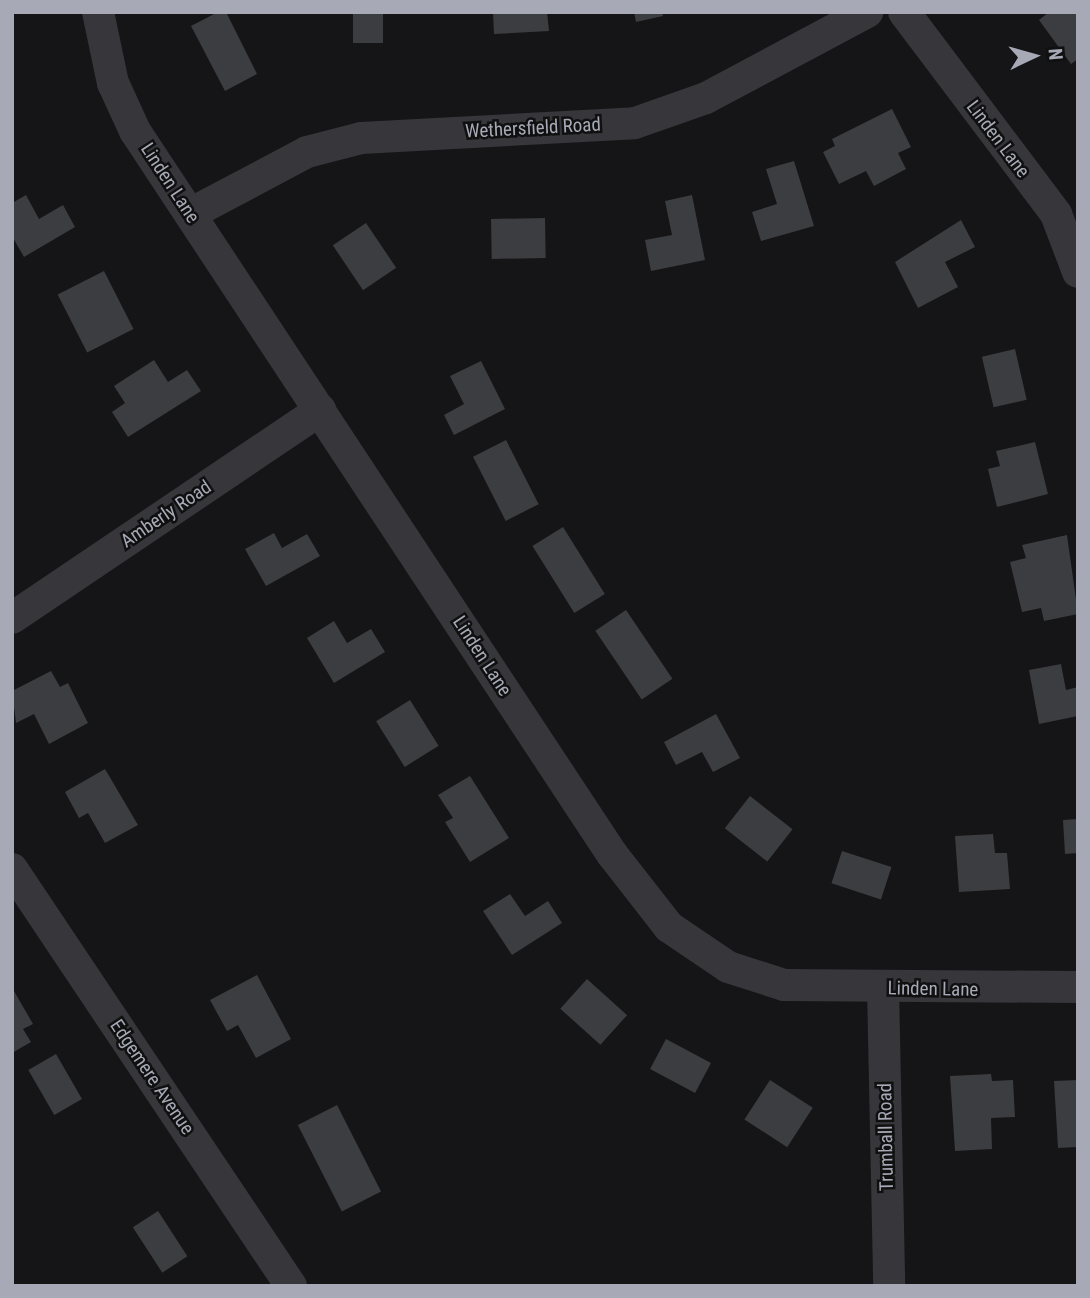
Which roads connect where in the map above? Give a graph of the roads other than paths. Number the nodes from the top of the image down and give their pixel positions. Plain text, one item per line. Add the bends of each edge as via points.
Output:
1 (98, 12) edge
2 (867, 12) edge
3 (904, 12) edge
4 (190, 214) junction
5 (1078, 272) edge
6 (320, 410) junction
7 (12, 618) edge
8 (12, 869) edge
9 (1078, 986) edge
10 (883, 988) junction
11 (291, 1286) edge
12 (889, 1286) edge

1 - 4 street, Linden Lane via 113,83 135,131
2 - 4 street, Wethersfield Road via 706,98 635,123 361,138 307,152
3 - 5 street, Linden Lane via 1056,214
4 - 6 street, Linden Lane
6 - 7 street, Amberly Road
6 - 10 street, Linden Lane via 612,854 669,927 728,967 785,985
8 - 11 street, Edgemere Avenue
9 - 10 street, Linden Lane
10 - 12 street, Trumball Road

